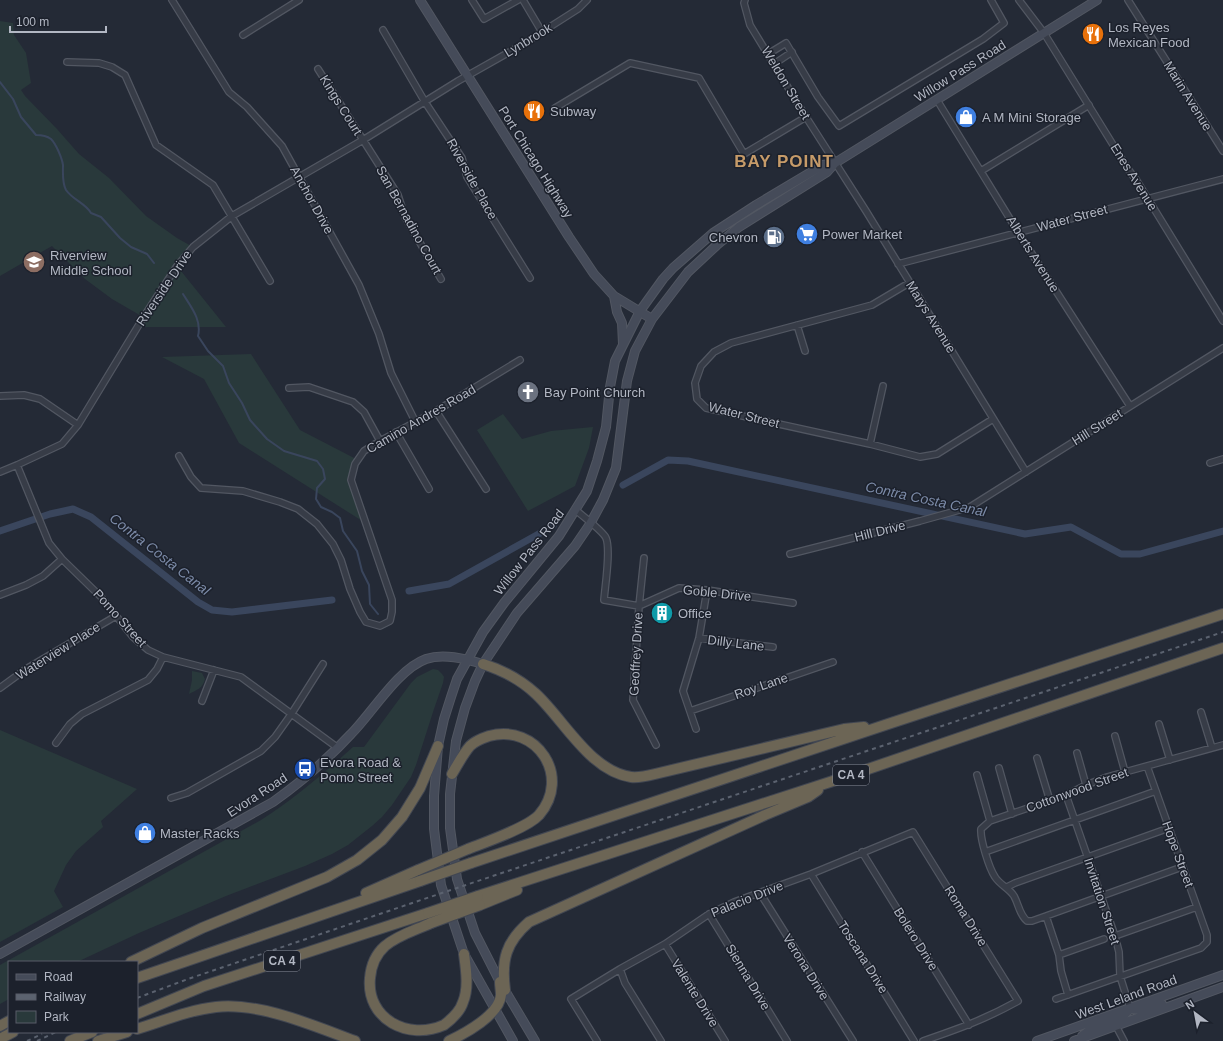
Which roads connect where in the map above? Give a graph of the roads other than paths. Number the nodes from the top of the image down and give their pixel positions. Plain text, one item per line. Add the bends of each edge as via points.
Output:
1 (172, 0) edge
2 (299, 0) edge
3 (420, 0) edge
4 (472, 0) edge
5 (518, 0) edge
6 (523, 0) edge
7 (587, 0) edge
8 (744, 0) edge
9 (991, 0) edge
10 (1019, 0) edge
11 (1097, 0) edge
12 (1128, 0) edge
13 (383, 30) dead end
14 (542, 32) junction
15 (1044, 33) junction
16 (243, 35) dead end
17 (792, 52) junction
18 (768, 54) junction
19 (67, 62) dead end
20 (774, 64) junction
21 (318, 69) dead end
22 (468, 75) junction
23 (937, 100) junction
24 (425, 102) junction
25 (1089, 105) junction
26 (555, 108) dead end
27 (806, 117) junction
28 (363, 140) junction
29 (1223, 152) edge
30 (835, 163) junction
31 (981, 171) junction
32 (299, 178) junction
33 (1223, 178) edge
34 (1148, 198) junction
35 (232, 216) junction
36 (1018, 232) junction
37 (898, 264) junction
38 (530, 278) dead end
39 (442, 279) dead end
40 (270, 281) dead end
41 (910, 283) junction
42 (614, 296) junction
43 (640, 311) junction
44 (652, 319) junction
45 (1223, 320) edge
46 (797, 325) junction
47 (623, 345) junction
48 (1223, 348) edge
49 (805, 351) dead end
50 (520, 360) dead end
51 (883, 386) dead end
52 (289, 388) dead end
53 (0, 396) edge
54 (1130, 406) junction
55 (436, 411) junction
56 (993, 419) junction
57 (415, 421) junction
58 (78, 425) junction
59 (396, 432) junction
60 (380, 441) junction
61 (870, 444) junction
62 (179, 456) dead end
63 (1223, 459) edge
64 (1210, 463) dead end
65 (17, 465) junction
66 (0, 472) edge
67 (1026, 472) junction
68 (428, 489) dead end
69 (486, 489) dead end
70 (970, 507) joint
71 (576, 510) junction
72 (590, 524) junction
73 (790, 554) dead end
74 (644, 558) dead end
75 (62, 559) junction
76 (707, 590) junction
77 (0, 595) edge
78 (793, 602) dead end
79 (639, 606) junction
80 (1223, 614) edge
81 (116, 616) junction
82 (699, 638) junction
83 (773, 647) dead end
84 (1223, 648) edge
85 (163, 657) junction
86 (467, 660) junction
87 (833, 662) dead end
88 (323, 664) dead end
89 (483, 664) junction
90 (214, 670) junction
91 (0, 688) edge
92 (202, 702) dead end
93 (690, 711) junction
94 (1201, 712) dead end
95 (292, 713) junction
96 (888, 724) junction
97 (1159, 724) dead end
98 (696, 729) dead end
99 (1115, 736) dead end
100 (56, 743) dead end
101 (656, 745) dead end
102 (1223, 745) edge
103 (438, 746) junction
104 (338, 748) junction
105 (1212, 748) junction
106 (1077, 753) dead end
107 (1037, 758) dead end
108 (1170, 760) junction
109 (1147, 766) junction
110 (999, 768) dead end
111 (1125, 772) junction
112 (452, 774) junction
113 (977, 775) dead end
114 (830, 782) junction
115 (1086, 785) junction
116 (1156, 791) junction
117 (1066, 795) junction
118 (172, 798) dead end
119 (1050, 801) junction
120 (1012, 814) junction
121 (1075, 820) junction
122 (990, 821) junction
123 (1169, 828) junction
124 (913, 832) joint
125 (862, 852) junction
126 (985, 852) junction
127 (1088, 858) junction
128 (1182, 867) junction
129 (811, 874) junction
130 (1007, 887) junction
131 (760, 893) junction
132 (1101, 896) junction
133 (479, 901) junction
134 (1197, 907) junction
135 (709, 914) junction
136 (1046, 916) junction
137 (266, 934) junction
138 (1115, 936) junction
139 (1104, 939) dead end
140 (665, 944) junction
141 (0, 954) edge
142 (464, 954) junction
143 (1059, 955) junction
144 (133, 961) edge
145 (620, 969) junction
146 (1223, 975) edge
147 (1120, 976) junction
148 (138, 978) edge
149 (503, 986) junction
150 (1223, 987) edge
151 (1068, 995) junction
152 (1056, 999) dead end
153 (1184, 1001) junction
154 (1130, 1008) junction
155 (495, 1010) junction
156 (138, 1014) edge
157 (969, 1025) junction
158 (1116, 1026) junction
159 (138, 1029) edge
160 (11, 1033) edge
161 (90, 1033) edge
162 (124, 1033) edge
163 (0, 1039) edge
164 (70, 1041) edge
165 (98, 1041) edge
166 (355, 1041) edge
167 (449, 1041) edge
168 (513, 1041) edge
169 (535, 1041) edge
170 (597, 1041) edge
171 (661, 1041) edge
172 (725, 1041) edge
173 (787, 1041) edge
174 (853, 1041) edge
175 (914, 1041) edge
176 (923, 1041) edge
177 (1037, 1041) edge
178 (1075, 1041) edge
179 (1124, 1041) edge

1 - 32 street, Anchor Drive via 229,92 247,107 282,146
2 - 16 street
3 - 22 main road, Port Chicago Highway
4 - 5 street via 484,19
6 - 14 street
7 - 14 street, Lynbrook via 578,9
8 - 18 street, Weldon Street via 750,25
9 - 17 street via 1004,23 983,39 839,126 818,97
10 - 15 street, Enes Avenue
11 - 15 main road, Willow Pass Road
12 - 29 street, Marin Avenue
13 - 24 street, Riverside Place
14 - 22 street, Lynbrook
15 - 23 main road, Willow Pass Road
15 - 25 street, Enes Avenue
17 - 18 street via 786,44
17 - 20 street
18 - 20 street, Weldon Street
19 - 35 street via 100,63 125,75 156,145 213,185
20 - 27 street, Weldon Street
21 - 28 street, Kings Court
22 - 24 street, Riverside Drive
22 - 42 main road, Port Chicago Highway via 569,237 594,274
23 - 30 main road, Willow Pass Road
23 - 31 street, Alberts Avenue
24 - 28 street, Riverside Drive
24 - 38 street, Riverside Place via 462,158 467,177
25 - 31 street
25 - 34 street, Enes Avenue
26 - 27 street via 630,63 699,78 744,154
27 - 30 street, Weldon Street
28 - 32 street, Riverside Drive
28 - 39 street, San Bernadino Court via 398,195 404,217
30 - 37 street, Marys Avenue
30 - 43 main road, Willow Pass Road via 823,165 713,233 668,274
30 - 44 main road, Willow Pass Road via 827,172 739,227 712,249 688,272
31 - 36 street, Alberts Avenue
32 - 35 street, Riverside Drive
32 - 57 street, Anchor Drive via 359,285 390,373
33 - 34 street, Water Street
34 - 36 street, Water Street
34 - 45 street, Enes Avenue
35 - 40 street
35 - 58 street, Riverside Drive via 192,247 176,266
36 - 37 street, Water Street
36 - 54 street, Alberts Avenue
37 - 41 street, Marys Avenue
41 - 46 street, Water Street via 872,305
41 - 56 street, Marys Avenue
42 - 43 main road, Port Chicago Highway
42 - 47 main road via 622,323
43 - 44 main road, Port Chicago Highway
43 - 47 main road, Willow Pass Road
44 - 72 main road, Willow Pass Road via 635,351 627,381 616,468
46 - 49 street
46 - 61 street, Water Street via 731,343 714,352 701,366 695,383 697,399 706,408
47 - 71 main road, Willow Pass Road via 615,361 606,427 597,462 587,491
48 - 54 street, Hill Street
50 - 55 street, Camino Andres Road
51 - 61 street
52 - 60 street via 309,387 353,402 364,412
53 - 58 street via 24,395 40,399
54 - 67 street, Hill Street
55 - 57 street, Camino Andres Road
55 - 69 street
56 - 61 street, Water Street via 937,454 920,457
56 - 67 street, Marys Avenue
57 - 59 street, Camino Andres Road
58 - 65 street, Riverside Drive via 62,444
59 - 60 street, Camino Andres Road
59 - 68 street
60 - 62 street, Camino Andres Road via 364,451 355,464 351,480 392,600 390,621 380,626 366,622 350,589 341,560 317,524 298,509 280,502 243,492 201,488 191,477
63 - 64 street
65 - 66 street, Riverside Drive
65 - 75 street, Pomo Street via 49,543
67 - 70 street, Hill Street
70 - 73 street, Hill Drive
71 - 72 street
71 - 86 main road, Willow Pass Road via 559,536 504,602
72 - 79 street via 600,530 608,547 604,600
72 - 89 main road, Willow Pass Road via 575,546 517,613
74 - 79 street, Geoffrey Drive
75 - 77 street via 43,576
75 - 81 street, Pomo Street via 101,596
76 - 78 street, Goble Drive
76 - 79 street, Goble Drive via 679,588
76 - 82 street
79 - 101 street, Geoffrey Drive via 633,700
80 - 96 highway, CA 4
81 - 85 street, Pomo Street via 133,637 148,650
81 - 91 street, Waterview Place via 26,669
82 - 83 street, Dilly Lane
82 - 93 street via 683,691
84 - 114 highway, CA 4
85 - 90 street, Pomo Street
85 - 100 street via 157,670 148,680 82,714 70,724
86 - 89 main road, Evora Road
86 - 103 main road, Willow Pass Road via 457,679
86 - 104 main road, Evora Road via 436,657 409,668
87 - 93 street, Roy Lane
88 - 95 street
89 - 96 highway via 497,668 520,681 558,716 596,760 616,772 631,777 643,777 844,729
89 - 112 main road, Willow Pass Road via 456,741
90 - 92 street
90 - 95 street, Pomo Street via 241,677
93 - 98 street
94 - 105 street
95 - 104 street, Pomo Street
95 - 118 street via 261,751 187,793
96 - 137 highway, CA 4, bridge
97 - 108 street
99 - 111 street
102 - 105 street, Cottonwood Street
103 - 142 main road, Willow Pass Road via 434,829 441,885
103 - 144 highway via 420,788 402,817 382,840 357,860 327,877 202,928
104 - 141 main road, Evora Road via 303,780 262,809
105 - 108 street, Cottonwood Street
106 - 115 street
107 - 119 street
108 - 109 street, Cottonwood Street
109 - 111 street, Cottonwood Street
109 - 116 street, Hope Street
110 - 120 street
111 - 115 street, Cottonwood Street
112 - 137 highway, bridge via 471,745 484,737 511,734 523,737 542,752 549,765 551,791 547,804 538,816 522,826
112 - 149 main road, Willow Pass Road via 450,828 456,879 475,933
113 - 122 street
114 - 133 highway, CA 4 via 577,864
114 - 149 highway via 808,797 530,922 517,933 509,946 505,956
115 - 117 street, Cottonwood Street
116 - 121 street
116 - 123 street, Hope Street
117 - 119 street, Cottonwood Street
117 - 121 street, Invitation Street
119 - 120 street, Cottonwood Street
120 - 122 street, Cottonwood Street
121 - 126 street
121 - 127 street, Invitation Street
122 - 126 street, Cottonwood Street via 981,829 980,834
123 - 127 street
123 - 128 street, Hope Street
124 - 125 street, Palacio Drive
124 - 157 street, Roma Drive via 1018,1001
125 - 129 street, Palacio Drive
125 - 157 street, Bolero Drive
126 - 130 street via 994,876
127 - 130 street
127 - 132 street, Invitation Street
128 - 132 street
128 - 134 street, Hope Street
129 - 131 street, Palacio Drive
129 - 175 street, Toscana Drive
130 - 136 street via 1021,916 1027,921
131 - 135 street, Palacio Drive
131 - 174 street, Verona Drive
132 - 136 street
132 - 138 street, Invitation Street
133 - 142 highway, bridge via 393,940 385,947 371,972 370,990 375,1005 384,1019 399,1029 416,1033 436,1029 453,1018 463,1002 466,971
133 - 156 highway, CA 4, bridge via 428,913 204,986
134 - 138 street
134 - 147 street, Hope Street via 1208,935 1207,942 1201,948
135 - 140 street, Palacio Drive
135 - 173 street, Sienna Drive
136 - 143 street
137 - 148 highway, CA 4
138 - 147 street, Invitation Street
139 - 143 street
140 - 145 street, Palacio Drive
140 - 172 street, Valente Drive
142 - 155 main road, Willow Pass Road
143 - 151 street
145 - 170 street, Palacio Drive via 571,1000
145 - 171 street via 625,983
146 - 154 main road, West Leland Road
147 - 151 street
147 - 154 street, Invitation Street
149 - 155 highway
149 - 169 main road, Willow Pass Road
150 - 153 main road, West Leland Road
151 - 152 street
153 - 154 main road via 1167,1002 1142,1010
153 - 158 main road, West Leland Road
154 - 177 main road, West Leland Road
154 - 178 main road via 1122,1017 1091,1029
155 - 167 highway
155 - 168 main road, Willow Pass Road
157 - 176 street
158 - 178 main road, West Leland Road
158 - 179 street
159 - 166 highway via 204,1008 244,1007 276,1014
160 - 163 highway
161 - 164 highway
162 - 165 highway

